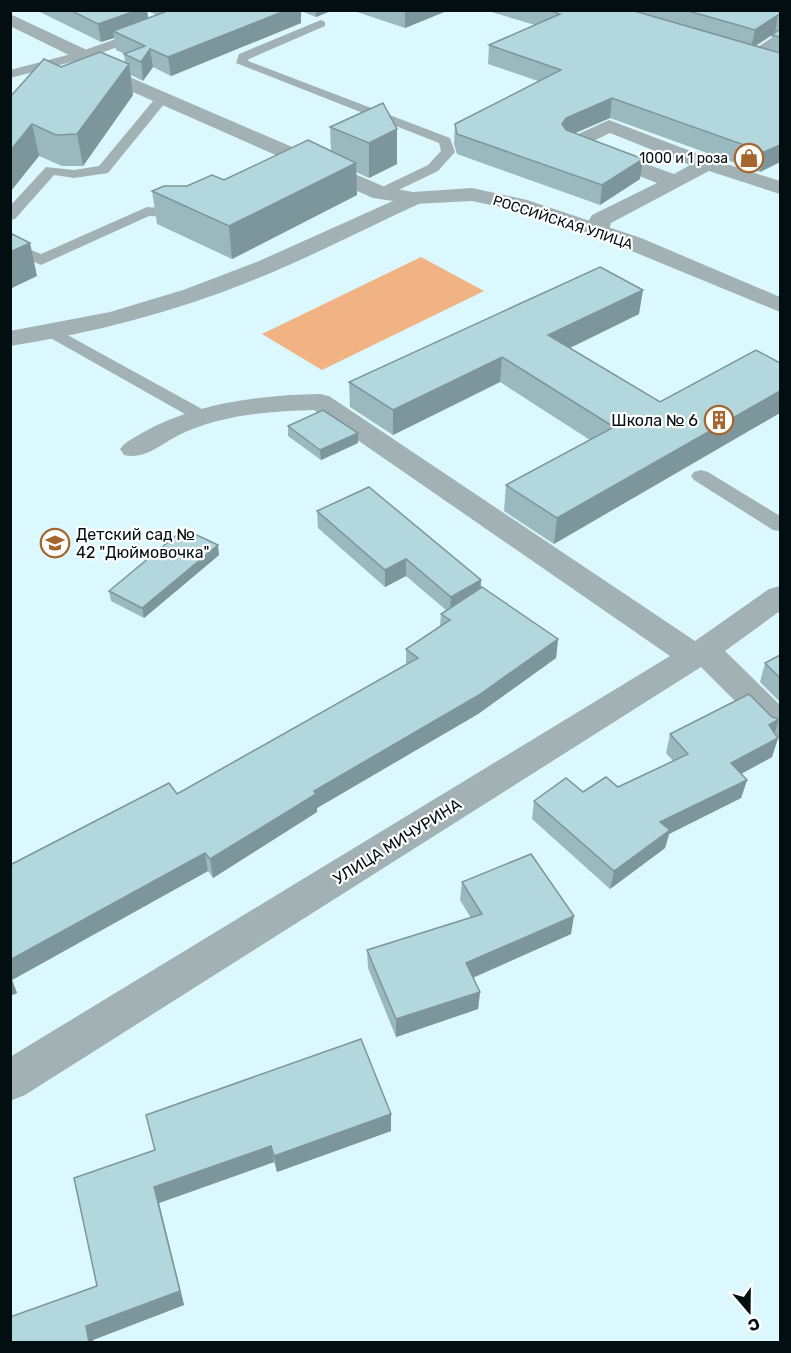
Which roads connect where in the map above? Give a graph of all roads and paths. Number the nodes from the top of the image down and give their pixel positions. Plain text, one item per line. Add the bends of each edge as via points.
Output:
1 (302, 18) dead end
2 (10, 19) edge
3 (157, 29) edge
4 (780, 38) edge
5 (729, 50) edge
6 (82, 55) junction
7 (751, 57) junction
8 (771, 62) edge
9 (10, 74) edge
10 (163, 98) junction
11 (306, 159) junction
12 (707, 164) junction
13 (283, 170) edge
14 (675, 182) junction
15 (780, 188) edge
16 (381, 193) junction
17 (412, 198) junction
18 (196, 209) edge
19 (10, 216) edge
20 (598, 231) junction
21 (10, 245) edge
22 (780, 305) edge
23 (53, 332) junction
24 (10, 339) edge
25 (205, 418) junction
26 (134, 449) dead end
27 (701, 476) dead end
28 (780, 525) edge
29 (780, 596) edge
30 (699, 653) junction
31 (780, 725) edge
32 (10, 1081) edge

1 - 16 lane via 321,24 243,57 242,63 445,141 448,152 433,168
2 - 6 street, РОССИЙСКАЯ УЛИЦА
3 - 6 lane
4 - 7 lane
5 - 7 street
6 - 9 lane
6 - 10 street, РОССИЙСКАЯ УЛИЦА via 98,70
7 - 8 street
10 - 11 street, РОССИЙСКАЯ УЛИЦА
10 - 19 lane via 103,170 74,174 51,170
11 - 13 lane
11 - 16 street, РОССИЙСКАЯ УЛИЦА
12 - 14 street
12 - 14 street via 609,126 572,144
12 - 15 street
14 - 20 street via 600,220
16 - 17 street, РОССИЙСКАЯ УЛИЦА
17 - 20 street, РОССИЙСКАЯ УЛИЦА via 478,195
17 - 23 street via 219,285 119,318
18 - 21 lane via 185,214 147,211 41,260
20 - 22 street, РОССИЙСКАЯ УЛИЦА
23 - 24 street
23 - 25 lane
25 - 26 street via 174,427
25 - 30 street via 284,402 320,402
27 - 28 lane
29 - 30 street, УЛИЦА МИЧУРИНА
30 - 31 street
30 - 32 street, УЛИЦА МИЧУРИНА

